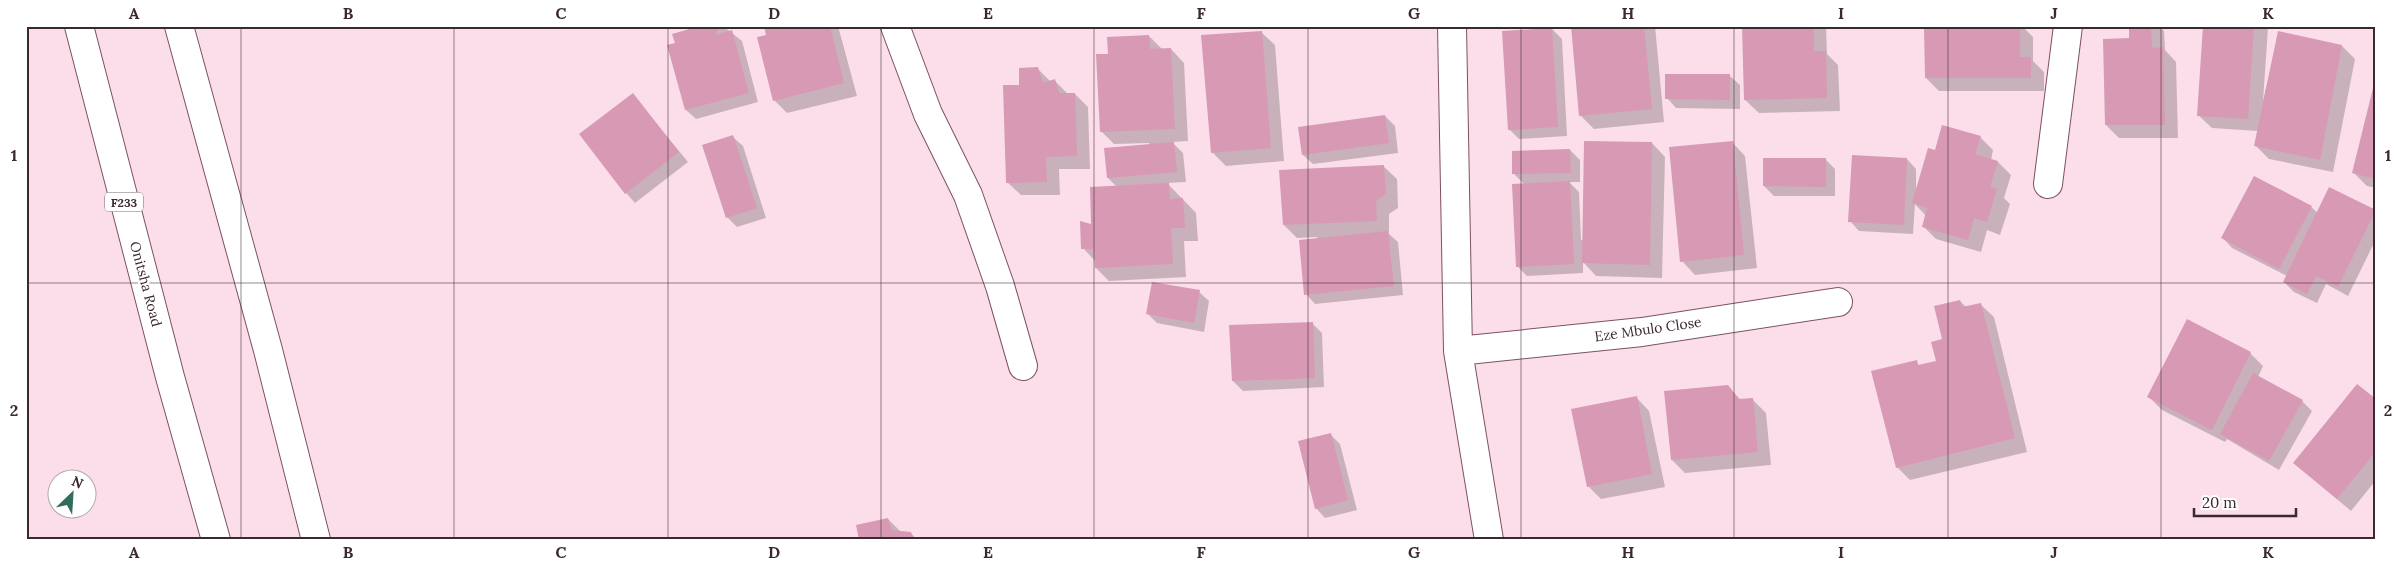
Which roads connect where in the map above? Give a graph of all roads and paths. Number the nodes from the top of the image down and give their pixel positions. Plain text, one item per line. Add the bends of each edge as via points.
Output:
1 (79, 26) edge
2 (179, 26) edge
3 (895, 26) edge
4 (1452, 26) edge
5 (2068, 26) edge
6 (2048, 184) dead end
7 (1838, 302) dead end
8 (1458, 351) junction
9 (1023, 366) dead end
10 (216, 540) edge
11 (316, 540) edge
12 (1489, 540) edge

1 - 10 street, Onitsha Road / F233
2 - 11 street via 268,350
3 - 9 street via 928,114 968,195 1000,286
4 - 8 street
5 - 6 street
7 - 8 street, Eze Mbulo Close via 1642,332
8 - 12 street

